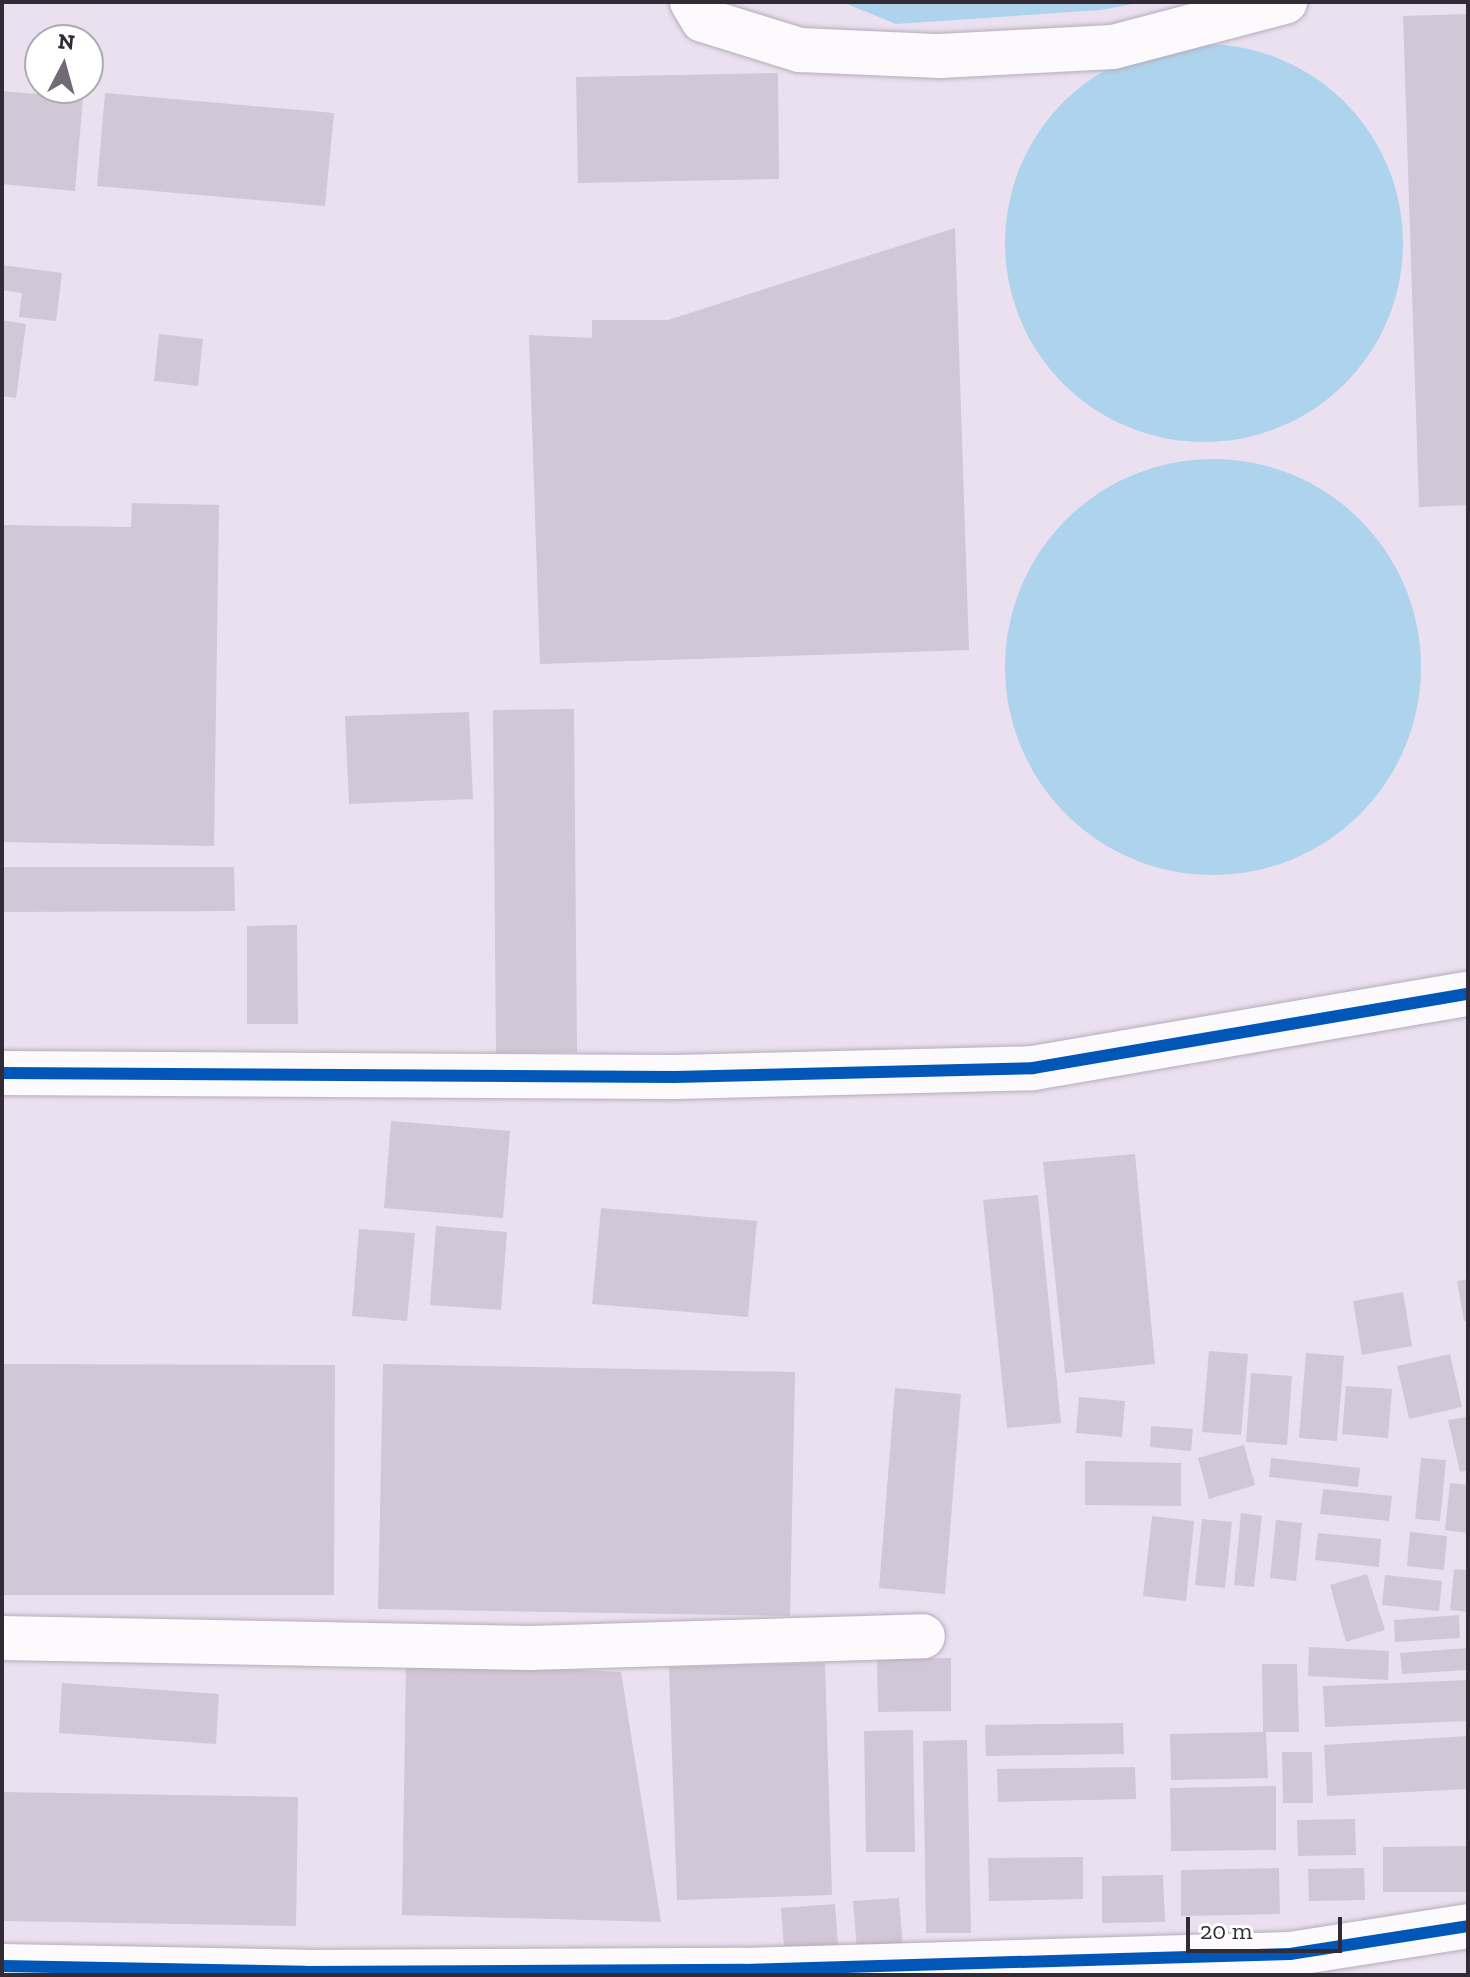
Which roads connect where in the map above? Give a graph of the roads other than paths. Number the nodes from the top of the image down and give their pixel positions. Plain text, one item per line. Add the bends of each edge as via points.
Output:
1 (692, 2) edge
2 (1285, 2) edge
3 (1468, 994) edge
4 (2, 1073) edge
5 (923, 1636) dead end
6 (2, 1638) edge
7 (1468, 1926) edge
8 (2, 1966) edge
9 (744, 1972) edge

1 - 2 street via 703,20 800,50 940,56 1113,47
3 - 4 street via 1033,1068 675,1077
5 - 6 street via 530,1648
7 - 9 street via 1290,1954
8 - 9 street

